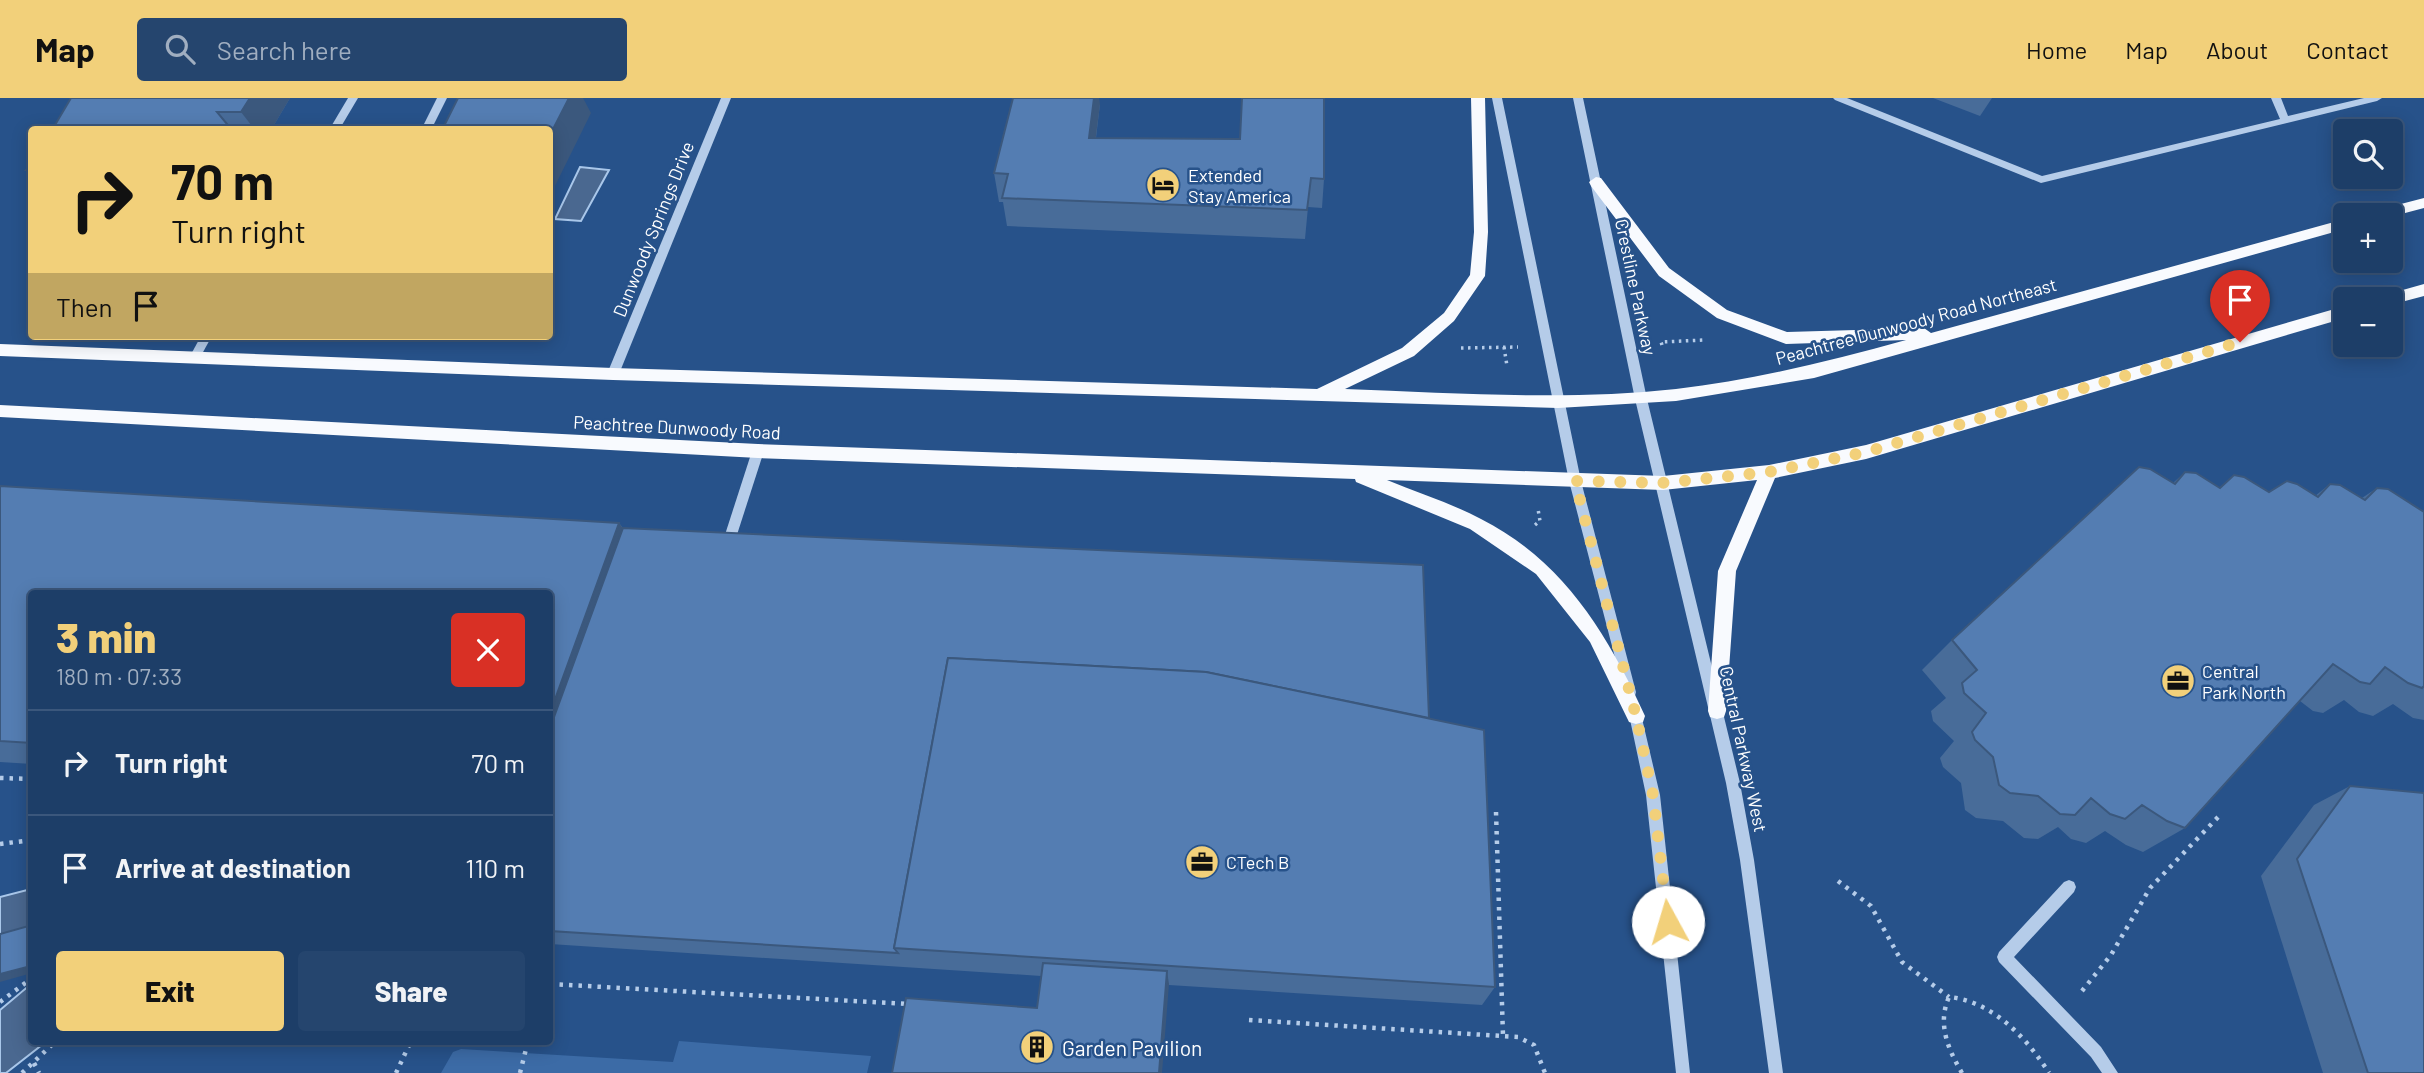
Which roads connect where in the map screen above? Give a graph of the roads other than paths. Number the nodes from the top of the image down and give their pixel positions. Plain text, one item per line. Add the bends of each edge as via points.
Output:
1 (353, 98) edge
2 (442, 98) edge
3 (726, 98) edge
4 (1478, 98) edge
5 (1497, 98) edge
6 (1578, 98) edge
7 (1838, 98) edge
8 (2276, 98) edge
9 (2377, 98) edge
10 (2334, 103) edge
11 (2285, 120) junction
12 (336, 126) edge
13 (428, 126) edge
14 (1596, 182) junction
15 (2424, 203) edge
16 (2403, 209) edge
17 (2333, 227) edge
18 (2424, 290) edge
19 (2403, 296) edge
20 (2333, 316) edge
21 (1952, 333) junction
22 (205, 340) edge
23 (0, 350) edge
24 (194, 358) junction
25 (613, 374) junction
26 (1320, 395) junction
27 (1642, 399) junction
28 (1558, 402) junction
29 (0, 411) edge
30 (758, 451) junction
31 (1769, 472) junction
32 (1353, 473) junction
33 (1575, 481) junction
34 (1662, 483) junction
35 (723, 557) edge
36 (1717, 711) junction
37 (1636, 716) junction
38 (2069, 887) dead end
39 (1683, 1073) edge
40 (1776, 1073) edge
41 (2111, 1073) edge

1 - 12 street
2 - 13 street
3 - 25 street, Dunwoody Springs Drive
4 - 26 main road via 1481,232 1477,275 1449,317 1408,352
5 - 28 street
6 - 14 street, Crestline Parkway
7 - 11 street via 2041,180
8 - 11 street
9 - 10 street
10 - 11 street
14 - 21 main road via 1664,272 1723,314 1786,338
14 - 27 street, Crestline Parkway
15 - 16 main road
17 - 21 main road, Peachtree Dunwoody Road Northeast
18 - 19 main road
20 - 31 main road via 1866,452
21 - 27 main road, Peachtree Dunwoody Road Northeast via 1815,372
22 - 24 street
23 - 24 main road
24 - 25 main road
25 - 26 main road
26 - 28 main road, Peachtree Dunwoody Road Northeast
27 - 28 main road, Peachtree Dunwoody Road Northeast
27 - 34 street, Crestline Parkway
28 - 33 street
29 - 30 main road, Peachtree Dunwoody Road
30 - 32 main road, Peachtree Dunwoody Road
30 - 35 street
31 - 34 main road
31 - 36 main road via 1727,571
32 - 33 main road
32 - 37 main road via 1476,524 1542,569 1596,636
33 - 34 main road
33 - 37 street
34 - 36 street, Central Parkway West
36 - 40 street, Central Parkway West via 1747,860
37 - 39 street via 1655,808
38 - 41 street via 2004,957

